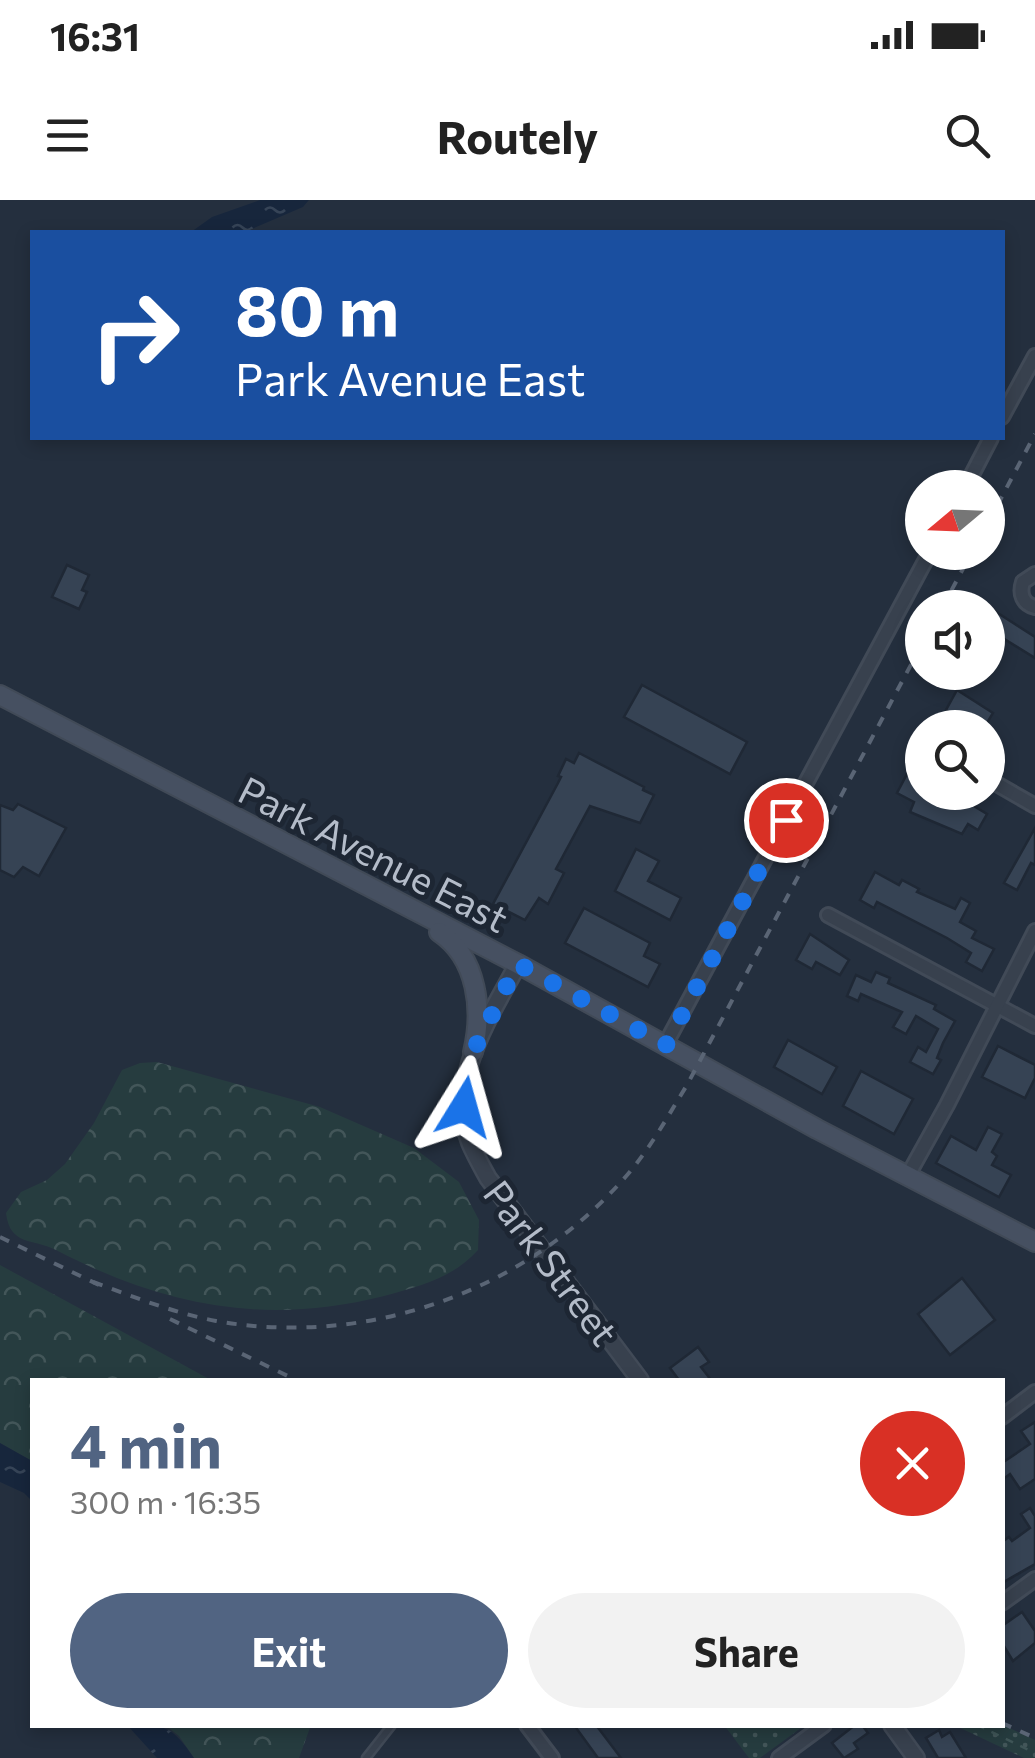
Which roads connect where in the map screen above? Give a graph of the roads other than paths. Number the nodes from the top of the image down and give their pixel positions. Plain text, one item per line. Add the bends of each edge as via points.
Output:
1 (1035, 356) edge
2 (1005, 411) edge
3 (991, 440) edge
4 (974, 470) edge
5 (920, 570) edge
6 (1035, 574) edge
7 (1035, 607) edge
8 (0, 696) edge
9 (1005, 789) edge
10 (1035, 806) edge
11 (397, 904) junction
12 (828, 914) dead end
13 (1035, 931) edge
14 (518, 964) junction
15 (996, 1006) junction
16 (1035, 1026) edge
17 (666, 1045) junction
18 (473, 1052) junction
19 (907, 1177) junction
20 (1035, 1242) edge
21 (638, 1378) edge
22 (1035, 1392) edge
23 (1005, 1415) edge
24 (1035, 1579) edge
25 (1005, 1601) edge
26 (390, 1728) edge
27 (529, 1728) edge
28 (820, 1728) edge
29 (894, 1728) edge
30 (366, 1758) edge
31 (552, 1758) edge
32 (778, 1758) edge
33 (916, 1758) edge

1 - 2 street
3 - 4 street
5 - 17 street
6 - 7 street via 1021,593
8 - 11 main road, Park Avenue East
9 - 10 street
11 - 14 main road, Park Avenue East
11 - 18 main road via 447,937 466,965 479,1009
12 - 15 street
13 - 15 street
14 - 17 main road, Park Avenue East
14 - 18 street
15 - 16 street
15 - 19 street
17 - 19 main road, Park Avenue East
18 - 21 street, Park Street via 465,1123 488,1178
19 - 20 main road, Park Avenue East
22 - 23 street
24 - 25 street
26 - 30 lane
27 - 31 street
28 - 32 street
29 - 33 street

